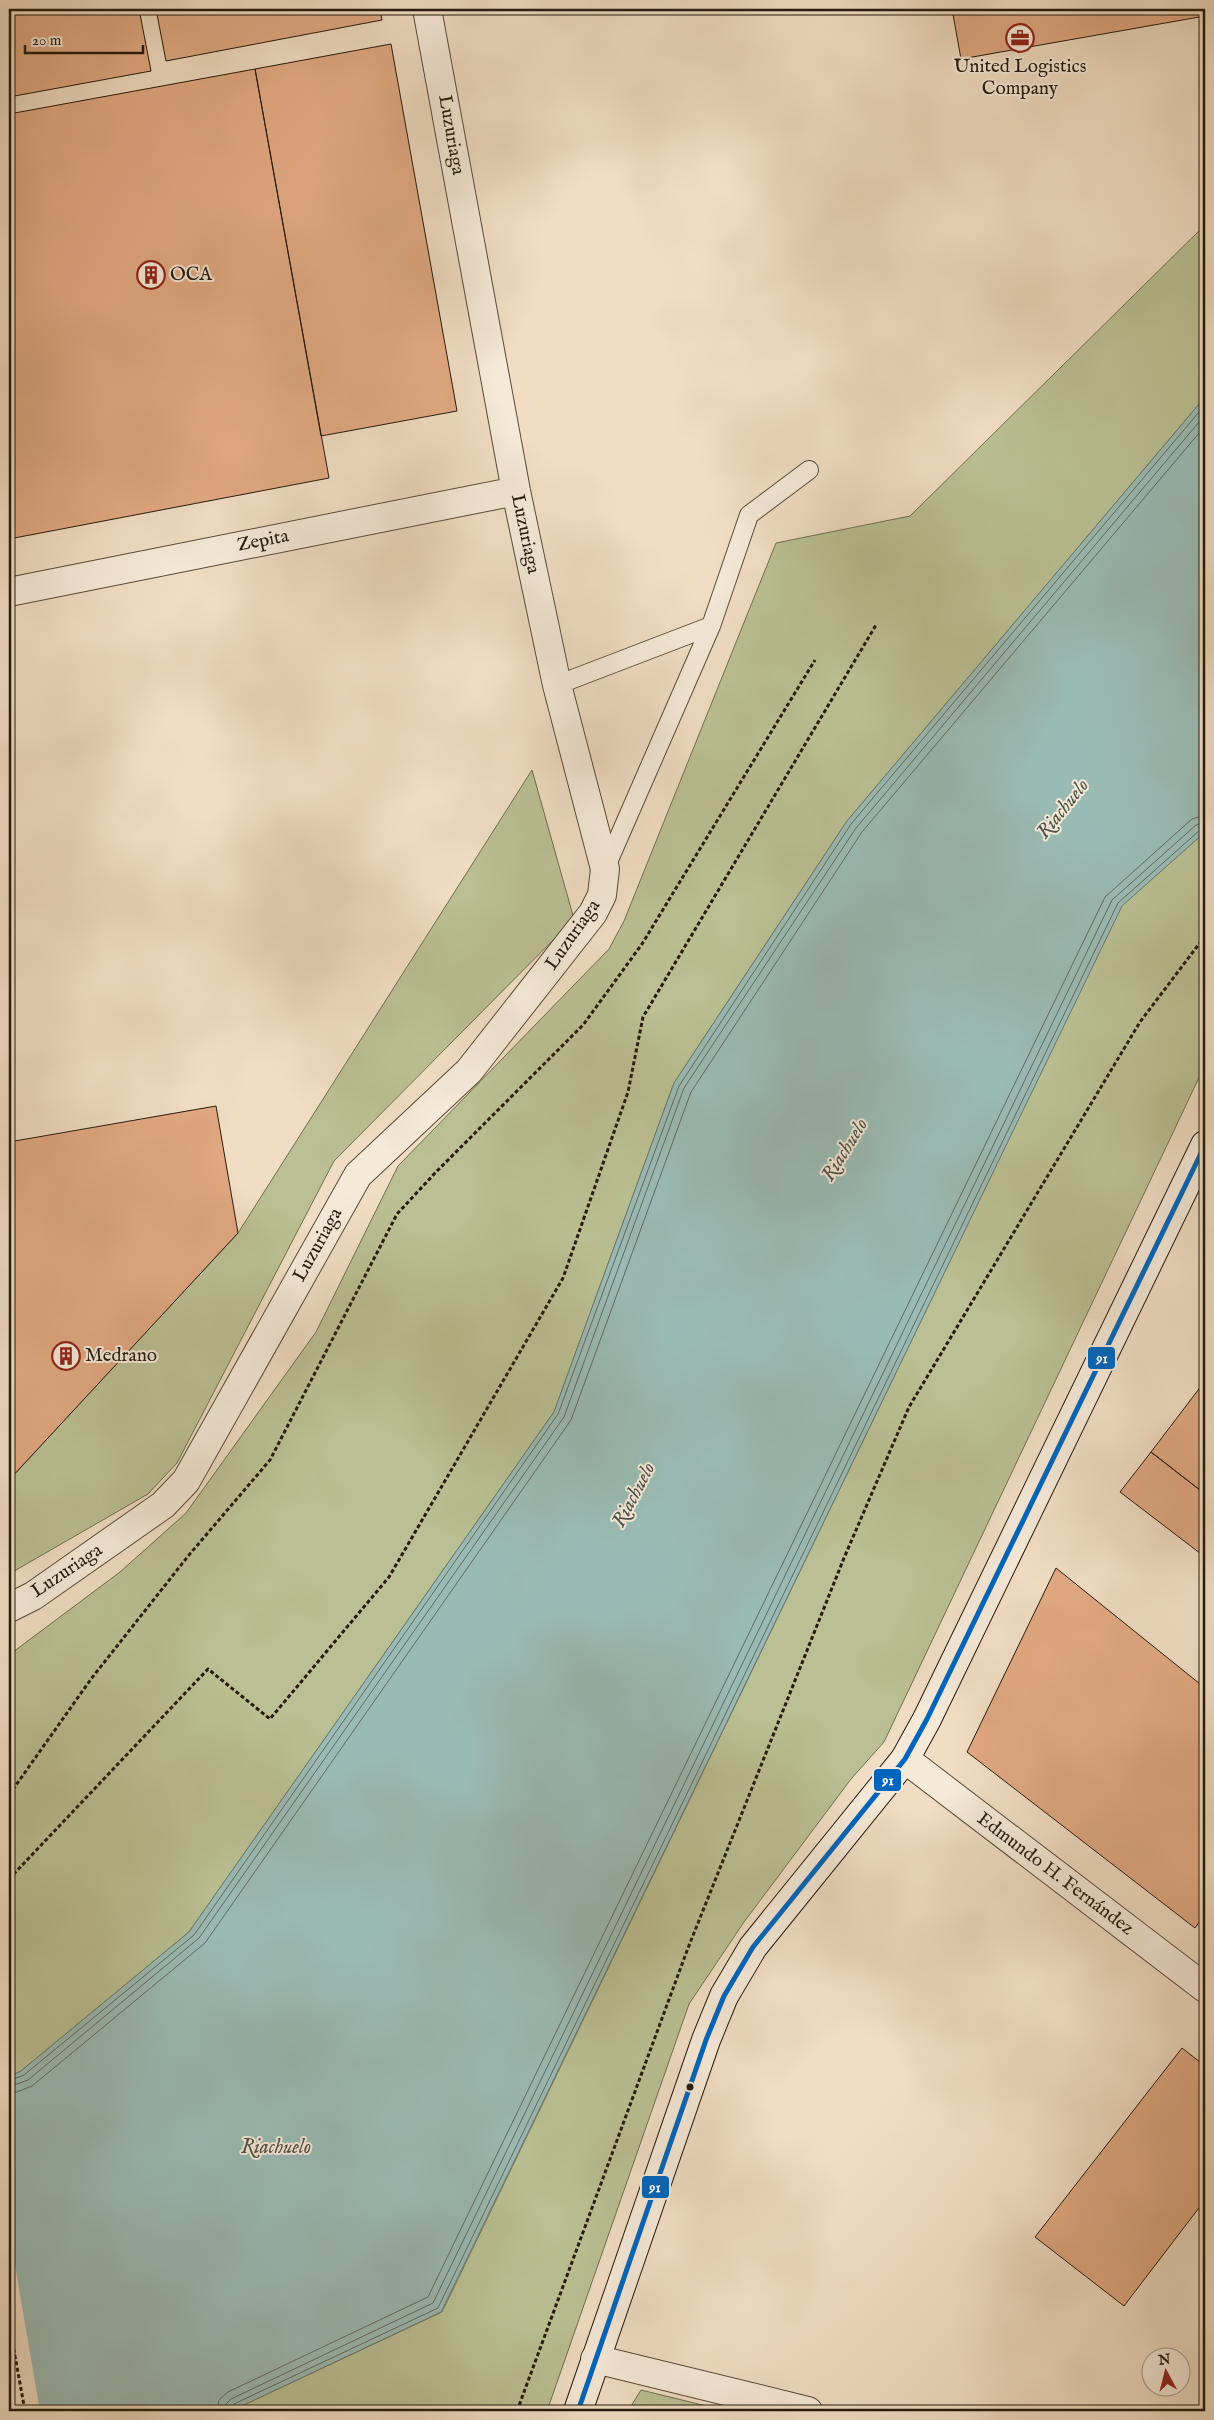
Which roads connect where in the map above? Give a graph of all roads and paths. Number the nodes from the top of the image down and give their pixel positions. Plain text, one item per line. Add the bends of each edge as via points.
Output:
1 (427, 9) edge
2 (809, 470) dead end
3 (516, 491) junction
4 (9, 592) edge
5 (876, 625) dead end
6 (711, 626) junction
7 (815, 660) dead end
8 (557, 685) junction
9 (605, 870) junction
10 (1205, 936) edge
11 (1205, 1145) edge
12 (9, 1608) edge
13 (905, 1759) junction
14 (9, 1795) edge
15 (9, 1871) edge
16 (12, 1876) junction
17 (9, 1879) edge
18 (1205, 1988) edge
19 (9, 2323) edge
20 (595, 2359) junction
21 (25, 2411) edge
22 (517, 2411) edge
23 (578, 2411) edge
24 (808, 2411) edge

1 - 3 street, Luzuriaga
2 - 6 lane via 748,515
3 - 4 street, Zepita
3 - 8 street, Luzuriaga
5 - 16 path via 642,1017 628,1092 563,1278 389,1577 270,1719 208,1669
6 - 8 lane
6 - 9 lane
7 - 14 path via 642,944 584,1025 398,1214 270,1460 116,1648
8 - 9 street, Luzuriaga
9 - 12 street, Luzuriaga via 602,895 593,913 469,1071 358,1175 186,1481 163,1505 33,1596
10 - 22 path via 1140,1022 909,1407 844,1558 688,1948
11 - 13 street
13 - 18 street, Edmundo H. Fernández
13 - 20 street via 754,1947 724,1996
15 - 16 path
16 - 17 path
19 - 21 path
20 - 23 street
20 - 24 street

